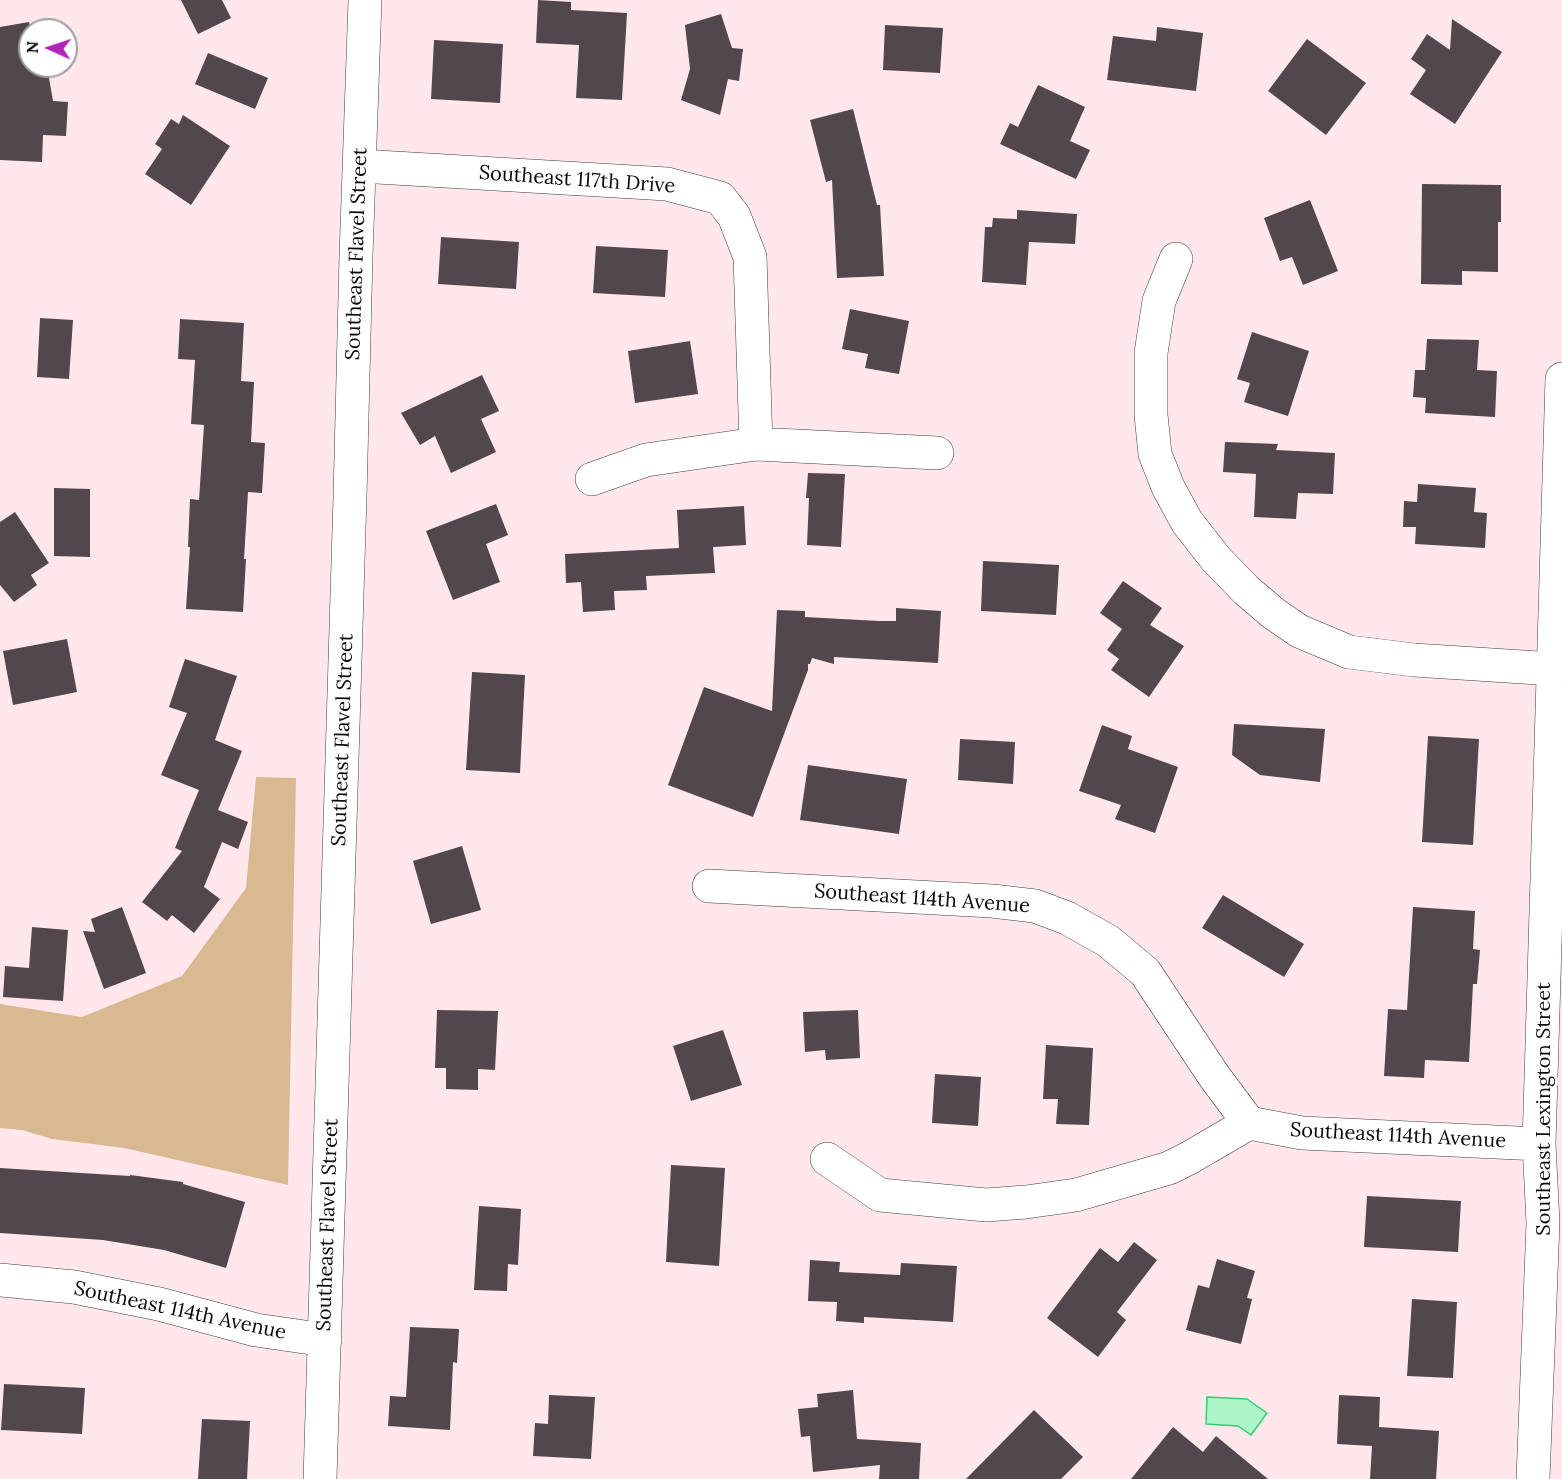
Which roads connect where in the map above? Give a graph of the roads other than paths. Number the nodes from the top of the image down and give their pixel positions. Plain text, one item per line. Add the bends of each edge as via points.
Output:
1 (365, 0) edge
2 (360, 166) junction
3 (1176, 259) dead end
4 (1562, 379) edge
5 (756, 444) junction
6 (937, 453) dead end
7 (592, 478) dead end
8 (1554, 669) junction
9 (709, 886) dead end
10 (1249, 1123) junction
11 (1539, 1144) junction
12 (827, 1159) dead end
13 (0, 1280) edge
14 (325, 1340) junction
15 (320, 1479) edge
16 (1533, 1479) edge

1 - 2 street, Southeast Flavel Street
2 - 5 street, Southeast 117th Drive via 667,184 720,198 734,216 750,257
2 - 14 street, Southeast Flavel Street
3 - 8 street via 1159,301 1151,353 1155,454 1187,522 1216,559 1273,613 1299,631 1349,652
4 - 8 street, Southeast Lexington Street
5 - 6 street
5 - 7 street via 646,460
8 - 11 street, Southeast Lexington Street
9 - 10 street, Southeast 114th Avenue via 992,901 1035,906 1067,918 1108,941 1145,972
10 - 11 street, Southeast 114th Avenue via 1302,1133
10 - 12 street via 1169,1168 1076,1195 1026,1202 986,1205 880,1195
11 - 16 street, Southeast Lexington Street via 1543,1222
13 - 14 street, Southeast 114th Avenue via 74,1287 256,1330
14 - 15 street, Southeast Flavel Street

